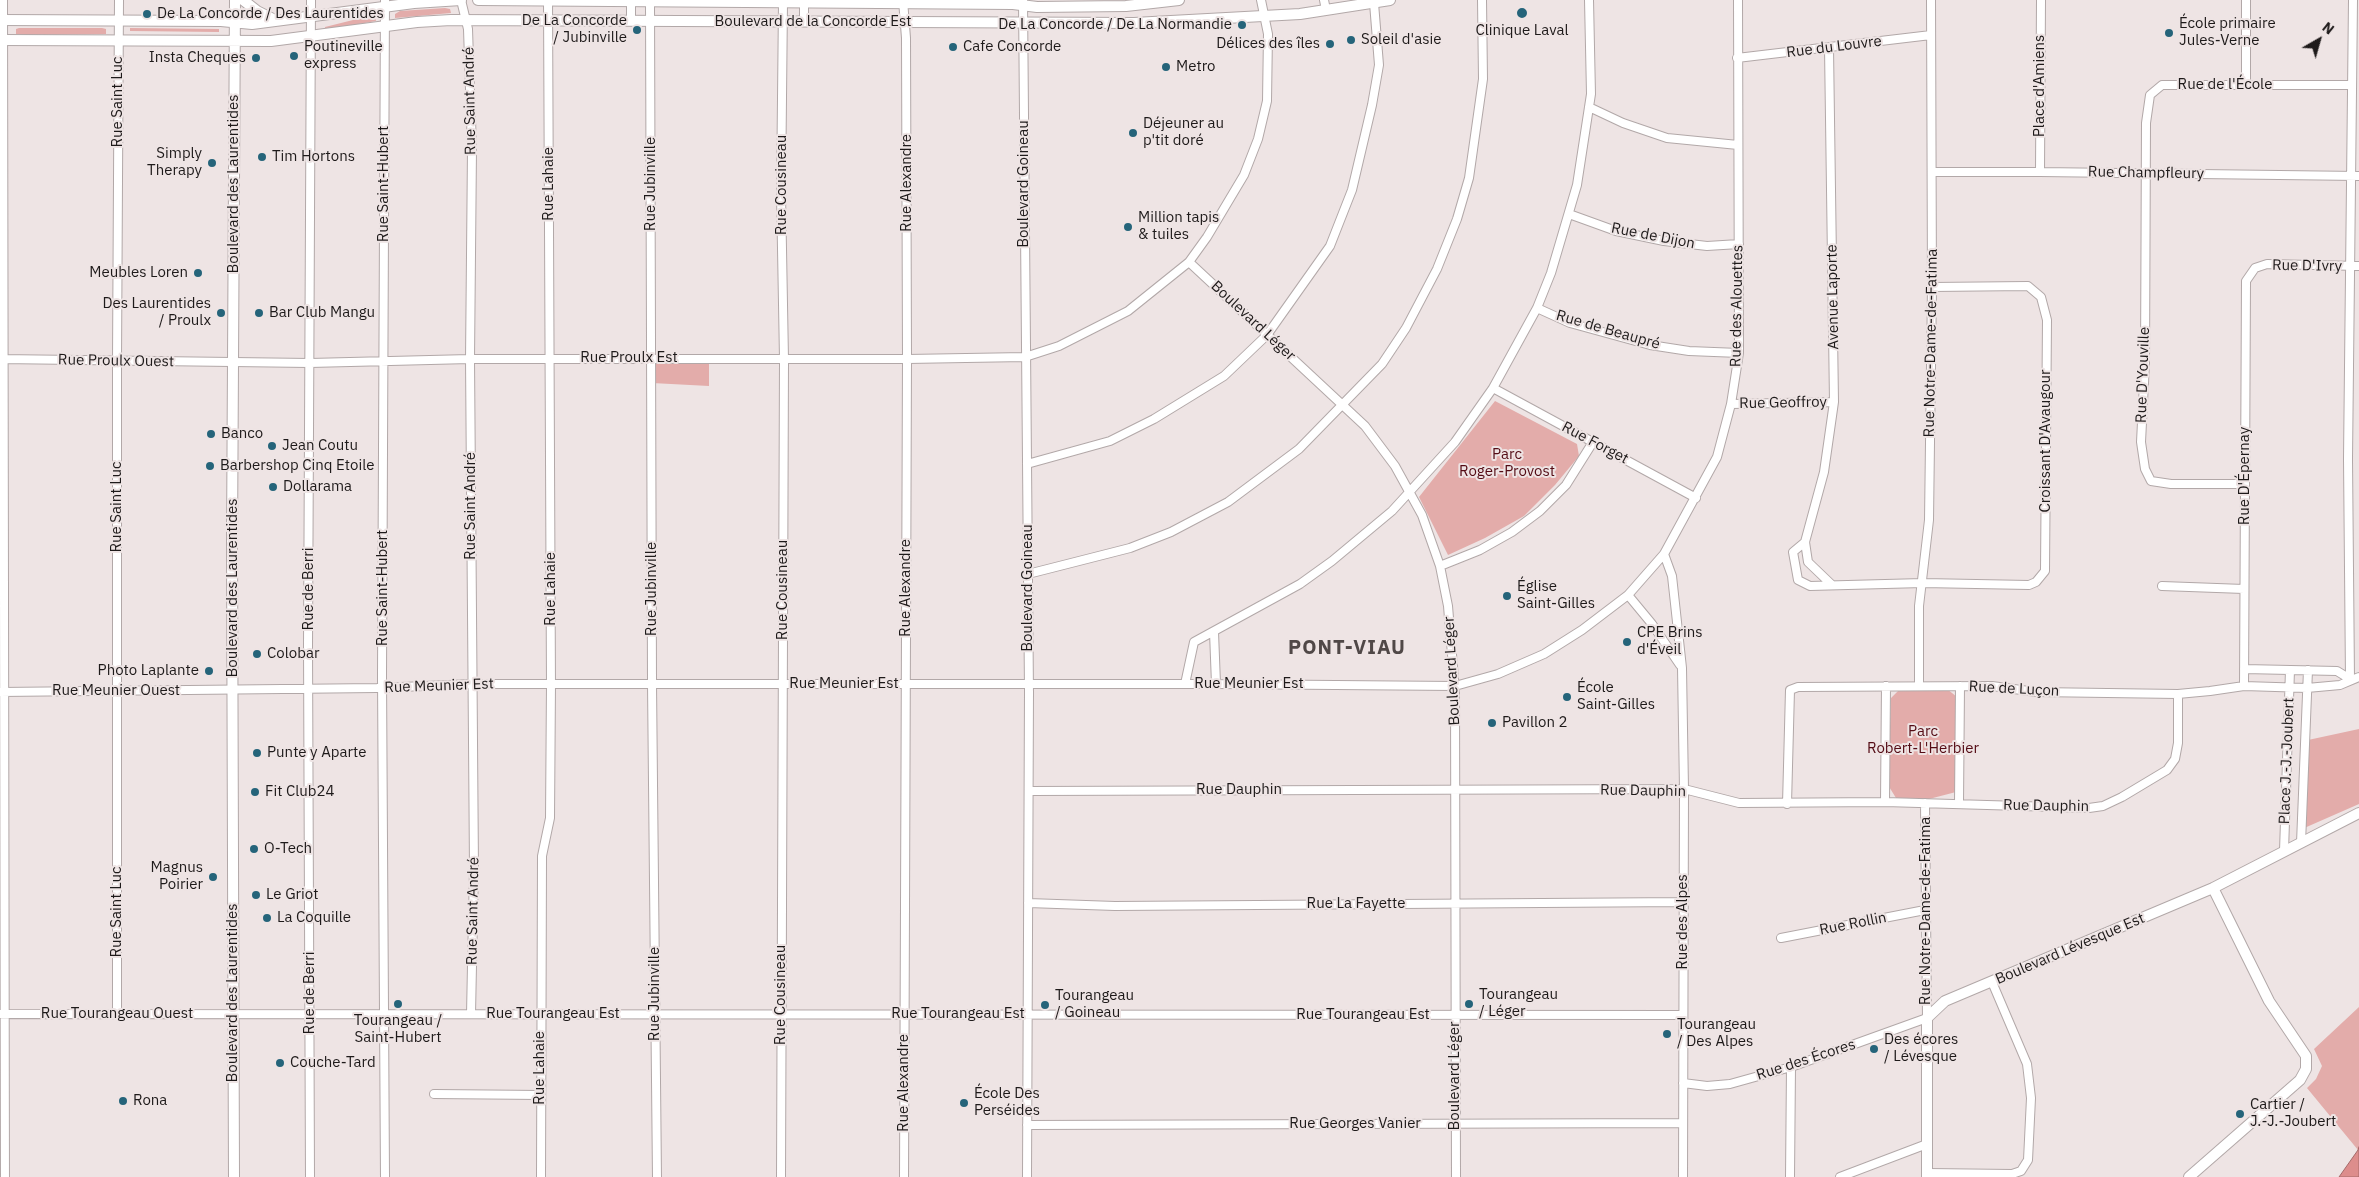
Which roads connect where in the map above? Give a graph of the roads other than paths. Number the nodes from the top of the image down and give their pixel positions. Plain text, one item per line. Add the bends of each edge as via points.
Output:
1 (3, 0) edge
2 (119, 0) edge
3 (235, 0) edge
4 (243, 0) edge
5 (311, 0) edge
6 (461, 0) edge
7 (478, 0) edge
8 (548, 0) edge
9 (1178, 0) edge
10 (1261, 0) edge
11 (1390, 0) edge
12 (1482, 0) edge
13 (1589, 0) edge
14 (1738, 0) edge
15 (1931, 0) edge
16 (2041, 0) edge
17 (2246, 0) edge
18 (2352, 0) edge
19 (631, 1) edge
20 (804, 1) edge
21 (650, 2) junction
22 (783, 2) junction
23 (903, 2) edge
24 (1023, 2) edge
25 (385, 3) edge
26 (1374, 3) junction
27 (1325, 5) edge
28 (1265, 16) junction
29 (311, 17) junction
30 (2, 20) edge
31 (274, 20) junction
32 (466, 20) junction
33 (119, 21) junction
34 (548, 21) junction
35 (631, 21) junction
36 (650, 21) junction
37 (235, 22) junction
38 (783, 22) junction
39 (804, 22) junction
40 (905, 23) junction
41 (1024, 23) junction
42 (385, 26) junction
43 (1931, 34) junction
44 (311, 37) junction
45 (2, 40) edge
46 (119, 40) junction
47 (235, 41) junction
48 (1830, 48) junction
49 (1737, 58) junction
50 (2246, 85) junction
51 (2352, 85) junction
52 (1589, 107) junction
53 (1738, 146) junction
54 (1933, 172) junction
55 (2040, 172) junction
56 (2145, 173) junction
57 (2356, 176) edge
58 (1569, 214) junction
59 (1739, 244) junction
60 (1189, 262) junction
61 (2355, 266) edge
62 (2255, 268) joint
63 (1932, 287) junction
64 (1537, 308) junction
65 (1267, 334) junction
66 (1740, 353) junction
67 (1025, 357) junction
68 (652, 358) junction
69 (2, 359) edge
70 (470, 359) junction
71 (550, 359) junction
72 (784, 359) junction
73 (907, 359) junction
74 (384, 360) junction
75 (117, 361) junction
76 (233, 362) junction
77 (310, 363) junction
78 (1493, 388) junction
79 (1834, 402) junction
80 (1731, 404) junction
81 (1344, 405) junction
82 (1593, 442) junction
83 (1027, 464) junction
84 (2245, 484) junction
85 (1409, 492) junction
86 (1696, 498) junction
87 (1805, 542) junction
88 (1664, 554) junction
89 (1440, 566) junction
90 (1028, 574) junction
91 (1923, 583) junction
92 (1832, 584) junction
93 (2162, 586) dead end
94 (2244, 589) junction
95 (1628, 594) junction
96 (1214, 632) junction
97 (1682, 668) junction
98 (2244, 669) junction
99 (2290, 670) junction
100 (2308, 670) junction
101 (2359, 677) edge
102 (2350, 679) junction
103 (473, 684) junction
104 (551, 684) junction
105 (652, 684) junction
106 (782, 684) junction
107 (905, 684) junction
108 (1028, 684) junction
109 (1185, 684) junction
110 (1216, 684) junction
111 (1455, 686) junction
112 (1886, 686) junction
113 (1919, 686) junction
114 (1960, 686) junction
115 (2244, 686) junction
116 (382, 688) junction
117 (2289, 688) junction
118 (2307, 688) junction
119 (308, 689) junction
120 (233, 690) junction
121 (118, 691) junction
122 (2, 692) edge
123 (2178, 694) junction
124 (1684, 788) junction
125 (1456, 790) junction
126 (1028, 791) junction
127 (1885, 802) junction
128 (1925, 803) junction
129 (1959, 803) junction
130 (1787, 804) junction
131 (2359, 813) edge
132 (2302, 843) junction
133 (2284, 851) junction
134 (2213, 888) junction
135 (1684, 902) junction
136 (1028, 903) junction
137 (1454, 904) junction
138 (1925, 910) junction
139 (1781, 938) dead end
140 (1992, 982) junction
141 (2, 1014) edge
142 (117, 1014) junction
143 (233, 1014) junction
144 (310, 1014) junction
145 (384, 1014) junction
146 (471, 1014) junction
147 (540, 1014) junction
148 (655, 1014) junction
149 (780, 1014) junction
150 (904, 1014) junction
151 (1028, 1014) junction
152 (1455, 1015) junction
153 (1683, 1015) junction
154 (1927, 1018) junction
155 (1791, 1067) junction
156 (1683, 1083) junction
157 (434, 1094) dead end
158 (541, 1095) junction
159 (1683, 1123) junction
160 (1456, 1124) junction
161 (1027, 1125) junction
162 (1927, 1144) junction
163 (1927, 1175) edge
164 (5, 1177) edge
165 (234, 1177) edge
166 (310, 1177) edge
167 (385, 1177) edge
168 (541, 1177) edge
169 (657, 1177) edge
170 (781, 1177) edge
171 (904, 1177) edge
172 (1027, 1177) edge
173 (1456, 1177) edge
174 (1683, 1177) edge
175 (1790, 1177) edge
176 (1840, 1177) edge
177 (2189, 1177) edge

1 - 30 street
2 - 33 street, Rue Saint Luc
3 - 37 street, Boulevard des Laurentides
4 - 31 street
5 - 29 street, Rue de Berri
6 - 25 street
6 - 32 street, Rue Saint André
7 - 8 street, Boulevard de la Concorde Est
8 - 19 street, Boulevard de la Concorde Est
8 - 34 street, Rue Lahaie
9 - 24 street, Boulevard de la Concorde Est via 1114,6
10 - 28 street, Rue Proulx Est
11 - 26 street, Boulevard de la Concorde Est
12 - 81 street via 1483,79 1469,178 1457,219 1437,269 1406,328 1382,364
13 - 52 street
14 - 49 street, Rue des Alouettes
15 - 43 street, Rue Notre-Dame-de-Fatima
16 - 55 street, Place d'Amiens
17 - 50 street
18 - 51 street
19 - 21 street, Boulevard de la Concorde Est
19 - 35 street
20 - 22 street, Boulevard de la Concorde Est
20 - 23 street, Boulevard de la Concorde Est
20 - 39 street
21 - 22 street, Boulevard de la Concorde Est
21 - 36 street, Rue Jubinville
22 - 38 street, Rue Cousineau
23 - 24 street, Boulevard de la Concorde Est
23 - 40 street, Rue Alexandre
24 - 41 street, Boulevard Goineau
25 - 29 street
25 - 42 street, Rue Saint-Hubert
26 - 27 street, Boulevard de la Concorde Est
26 - 65 street via 1379,65 1352,190 1330,246
27 - 28 street, Boulevard de la Concorde Est
28 - 41 street, Boulevard de la Concorde Est via 1134,23
28 - 60 street, Rue Proulx Est via 1268,34 1267,101 1258,139 1225,210
29 - 31 street
29 - 44 street, Rue de Berri
30 - 33 street
30 - 45 street
31 - 37 street via 248,24
32 - 34 street, Boulevard de la Concorde Est
32 - 42 street, Boulevard de la Concorde Est
32 - 70 street, Rue Saint André via 472,149
33 - 37 street
33 - 46 street, Rue Saint Luc
34 - 35 street, Boulevard de la Concorde Est
34 - 71 street, Rue Lahaie
35 - 36 street, Boulevard de la Concorde Est
36 - 38 street, Boulevard de la Concorde Est
36 - 68 street, Rue Jubinville
37 - 47 street, Boulevard des Laurentides
38 - 39 street, Boulevard de la Concorde Est
38 - 72 street, Rue Cousineau via 780,194
39 - 40 street, Boulevard de la Concorde Est
40 - 41 street, Boulevard de la Concorde Est
40 - 73 street, Rue Alexandre
41 - 67 street, Boulevard Goineau
42 - 44 street, Boulevard de la Concorde Est
42 - 74 street, Rue Saint-Hubert
43 - 48 street, Rue du Louvre
43 - 54 street, Rue Notre-Dame-de-Fatima
44 - 47 street, Boulevard de la Concorde Est
44 - 77 street, Rue de Berri
45 - 46 street, Boulevard de la Concorde Est
45 - 69 street
46 - 47 street, Boulevard de la Concorde Est
46 - 75 street, Rue Saint Luc
47 - 76 street, Boulevard des Laurentides
48 - 49 street, Rue du Louvre
48 - 79 street, Avenue Laporte
49 - 53 street, Rue des Alouettes
50 - 51 street, Rue de l'École
50 - 56 street, Rue de l'École via 2162,85 2150,95
51 - 57 street
52 - 53 street via 1667,138
52 - 58 street via 1577,185
53 - 59 street, Rue des Alouettes
54 - 55 street, Rue Champfleury
54 - 63 street, Rue Notre-Dame-de-Fatima
55 - 56 street, Rue Champfleury
56 - 57 street, Rue Champfleury
56 - 84 street, Rue D'Youville via 2145,363 2141,442 2145,469 2151,481 2171,484
57 - 61 street
58 - 59 street, Rue de Dijon via 1616,231 1664,241 1707,246
58 - 64 street
59 - 66 street, Rue des Alouettes
60 - 65 street, Boulevard Léger
60 - 67 street, Rue Proulx Est via 1128,311 1059,346
61 - 62 street, Rue D'Ivry via 2267,264
61 - 102 street via 2348,459
62 - 84 street, Rue D'Épernay via 2246,281
63 - 91 street, Rue Notre-Dame-de-Fatima via 1929,520
63 - 91 street, Croissant D'Avaugour via 2028,286 2041,297 2047,320 2045,571 2036,582 2028,585
64 - 66 street, Rue de Beaupré via 1570,323 1650,345 1689,351
64 - 78 street
65 - 81 street, Boulevard Léger
65 - 83 street via 1224,376 1154,419 1110,441
66 - 80 street, Rue des Alouettes
67 - 73 street, Rue Proulx Est
67 - 83 street, Boulevard Goineau
68 - 71 street, Rue Proulx Est
68 - 72 street, Rue Proulx Est
68 - 105 street, Rue Jubinville
69 - 75 street, Rue Proulx Ouest
69 - 122 street
70 - 71 street, Rue Proulx Est
70 - 74 street, Rue Proulx Est
70 - 103 street, Rue Saint André
71 - 104 street, Rue Lahaie
72 - 73 street, Rue Proulx Est
72 - 106 street, Rue Cousineau
73 - 107 street, Rue Alexandre
74 - 77 street, Rue Proulx Est
74 - 116 street, Rue Saint-Hubert
75 - 76 street, Rue Proulx Ouest
75 - 121 street, Rue Saint Luc
76 - 77 street, Rue Proulx Est
76 - 120 street, Boulevard des Laurentides
77 - 119 street, Rue de Berri
78 - 82 street, Rue Forget
78 - 85 street via 1454,442
79 - 80 street, Rue Geoffroy
79 - 87 street, Avenue Laporte via 1824,472
80 - 86 street, Rue des Alouettes via 1717,457
81 - 85 street, Boulevard Léger via 1390,459
81 - 90 street via 1299,449 1228,502 1171,532 1130,548
82 - 86 street, Rue Forget
82 - 89 street via 1566,485 1540,511 1480,550
83 - 90 street, Boulevard Goineau
84 - 94 street, Rue D'Épernay
85 - 89 street, Boulevard Léger via 1422,515
85 - 96 street via 1332,561 1300,584
86 - 88 street, Rue des Alouettes
87 - 92 street via 1808,562
87 - 92 street, Avenue Laporte via 1793,552 1798,580 1810,586
88 - 95 street, Rue des Alouettes
88 - 97 street, Rue des Alpes via 1672,576
89 - 111 street, Boulevard Léger via 1448,606
90 - 108 street, Boulevard Goineau
91 - 92 street, Avenue Laporte
91 - 113 street, Rue Notre-Dame-de-Fatima via 1919,606
93 - 94 street
94 - 98 street, Rue D'Épernay
95 - 97 street
95 - 111 street, Rue des Alouettes via 1582,630 1544,654 1498,674
96 - 109 street via 1194,642
96 - 110 street
97 - 124 street, Rue des Alpes
98 - 99 street
98 - 115 street, Rue D'Épernay
99 - 100 street
99 - 117 street, Place J.-J.-Joubert
100 - 102 street via 2337,671
100 - 118 street, Place J.-J.-Joubert
101 - 102 street, Rue de Luçon
102 - 118 street, Rue de Luçon via 2340,685
103 - 104 street, Rue Meunier Est
103 - 116 street, Rue Meunier Est
103 - 146 street, Rue Saint André
104 - 105 street, Rue Meunier Est
104 - 147 street, Rue Lahaie via 550,818 542,856
105 - 106 street, Rue Meunier Est
105 - 148 street, Rue Jubinville
106 - 107 street, Rue Meunier Est
106 - 149 street, Rue Cousineau
107 - 108 street, Rue Meunier Est
107 - 150 street, Rue Alexandre
108 - 109 street, Rue Meunier Est
108 - 126 street, Boulevard Goineau
109 - 110 street, Rue Meunier Est
110 - 111 street, Rue Meunier Est
111 - 125 street, Boulevard Léger
112 - 113 street, Rue de Luçon
112 - 127 street
112 - 130 street, Rue de Luçon via 1798,686 1790,690
113 - 114 street, Rue de Luçon
114 - 123 street, Rue de Luçon via 1992,686 2036,692
114 - 129 street
115 - 117 street, Rue de Luçon
115 - 123 street, Rue de Luçon
116 - 119 street, Rue Meunier Est
116 - 145 street, Rue Saint-Hubert
117 - 118 street, Rue de Luçon
117 - 133 street, Place J.-J.-Joubert
118 - 132 street, Place J.-J.-Joubert
119 - 120 street, Rue Meunier Est
119 - 144 street, Rue de Berri
120 - 121 street, Rue Meunier Ouest
120 - 143 street, Boulevard des Laurentides
121 - 122 street, Rue Meunier Ouest
121 - 142 street, Rue Saint Luc
122 - 141 street
123 - 129 street, Rue Dauphin via 2175,760 2167,770 2122,797 2103,806 2089,808
124 - 125 street, Rue Dauphin
124 - 130 street, Rue Dauphin via 1738,804
124 - 135 street, Rue des Alpes
125 - 126 street, Rue Dauphin
125 - 137 street, Boulevard Léger
126 - 136 street, Boulevard Goineau
127 - 128 street, Rue Dauphin
127 - 130 street, Rue Dauphin
128 - 129 street, Rue Dauphin
128 - 138 street, Rue Notre-Dame-de-Fatima
131 - 132 street, Boulevard Lévesque Est
132 - 133 street, Boulevard Lévesque Est
133 - 134 street, Boulevard Lévesque Est
134 - 140 street, Boulevard Lévesque Est
134 - 177 street via 2268,1000 2306,1056 2306,1069 2300,1080
135 - 137 street, Rue La Fayette
135 - 153 street, Rue des Alpes
136 - 137 street, Rue La Fayette via 1115,906
136 - 151 street, Boulevard Goineau
137 - 152 street, Boulevard Léger
138 - 139 street, Rue Rollin
138 - 154 street, Rue Notre-Dame-de-Fatima
140 - 154 street, Boulevard Lévesque Est via 1945,1001
140 - 163 street via 2027,1064 2031,1098 2028,1160 2021,1170 2012,1174
141 - 142 street, Rue Tourangeau Ouest
141 - 164 street
142 - 143 street, Rue Tourangeau Ouest
143 - 144 street, Rue Tourangeau Est
143 - 165 street, Boulevard des Laurentides
144 - 145 street, Rue Tourangeau Est
144 - 166 street, Rue de Berri
145 - 146 street, Rue Tourangeau Est
145 - 167 street, Rue Saint-Hubert
146 - 147 street, Rue Tourangeau Est
147 - 148 street, Rue Tourangeau Est
147 - 158 street, Rue Lahaie
148 - 149 street, Rue Tourangeau Est
148 - 169 street, Rue Jubinville
149 - 150 street, Rue Tourangeau Est
149 - 170 street, Rue Cousineau
150 - 151 street, Rue Tourangeau Est
150 - 171 street, Rue Alexandre
151 - 152 street, Rue Tourangeau Est
151 - 161 street, Boulevard Goineau
152 - 153 street, Rue Tourangeau Est
152 - 160 street, Boulevard Léger
153 - 156 street, Rue des Alpes
154 - 155 street, Rue des Écores
154 - 162 street
155 - 156 street, Rue des Écores via 1730,1084
155 - 175 street
156 - 159 street, Rue des Alpes
157 - 158 street
158 - 168 street, Rue Lahaie
159 - 160 street, Rue Georges Vanier
159 - 174 street, Rue des Alpes
160 - 161 street, Rue Georges Vanier
160 - 173 street, Boulevard Léger
161 - 172 street, Boulevard Goineau
162 - 163 street
162 - 176 street

